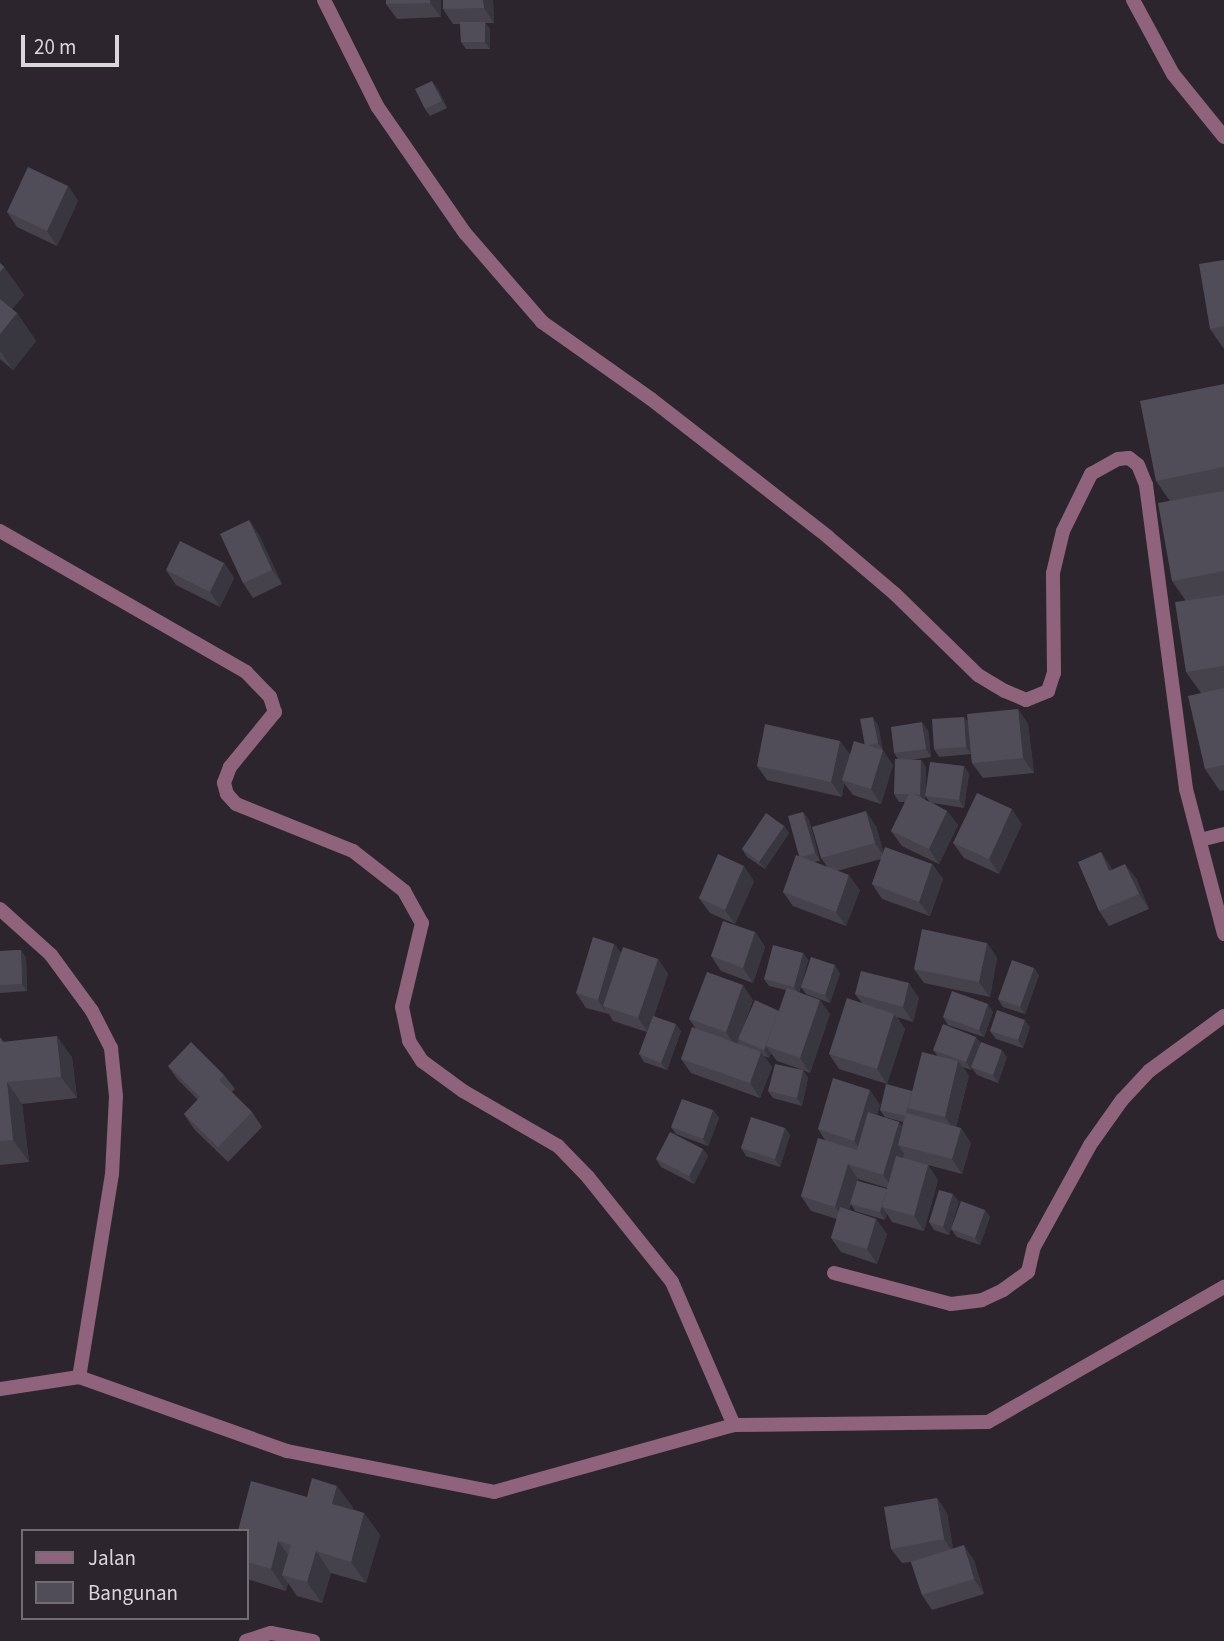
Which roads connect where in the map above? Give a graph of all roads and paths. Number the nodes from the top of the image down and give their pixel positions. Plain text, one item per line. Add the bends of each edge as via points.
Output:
1 (324, 0) edge
2 (1133, 0) edge
3 (1224, 136) edge
4 (0, 531) edge
5 (1224, 834) edge
6 (1199, 840) junction
7 (0, 909) edge
8 (1224, 934) edge
9 (1224, 1016) edge
10 (834, 1273) dead end
11 (1224, 1287) edge
12 (79, 1377) junction
13 (0, 1389) edge
14 (734, 1425) junction
15 (246, 1641) edge
16 (313, 1641) edge

1 - 6 street via 376,106 465,233 542,322 651,399 828,537 978,675 1005,691 1026,700 1048,691 1054,673 1053,573 1063,531 1091,474 1118,458 1129,458 1138,465 1146,485 1186,789
2 - 3 street via 1173,74
4 - 14 street via 246,672 270,697 275,712 230,767 224,783 227,794 236,804 353,851 404,891 422,923 402,1007 409,1041 422,1061 463,1091 558,1146 587,1178 673,1282
5 - 6 street
6 - 8 street
7 - 12 street via 51,955 92,1011 110,1048 116,1096 112,1174
9 - 10 street via 1158,1065 1122,1100 1090,1145 1034,1247 1028,1272 1003,1290 982,1300 951,1304
11 - 14 street via 988,1422
12 - 13 street
12 - 14 street via 287,1451 494,1492
15 - 16 street via 271,1633

